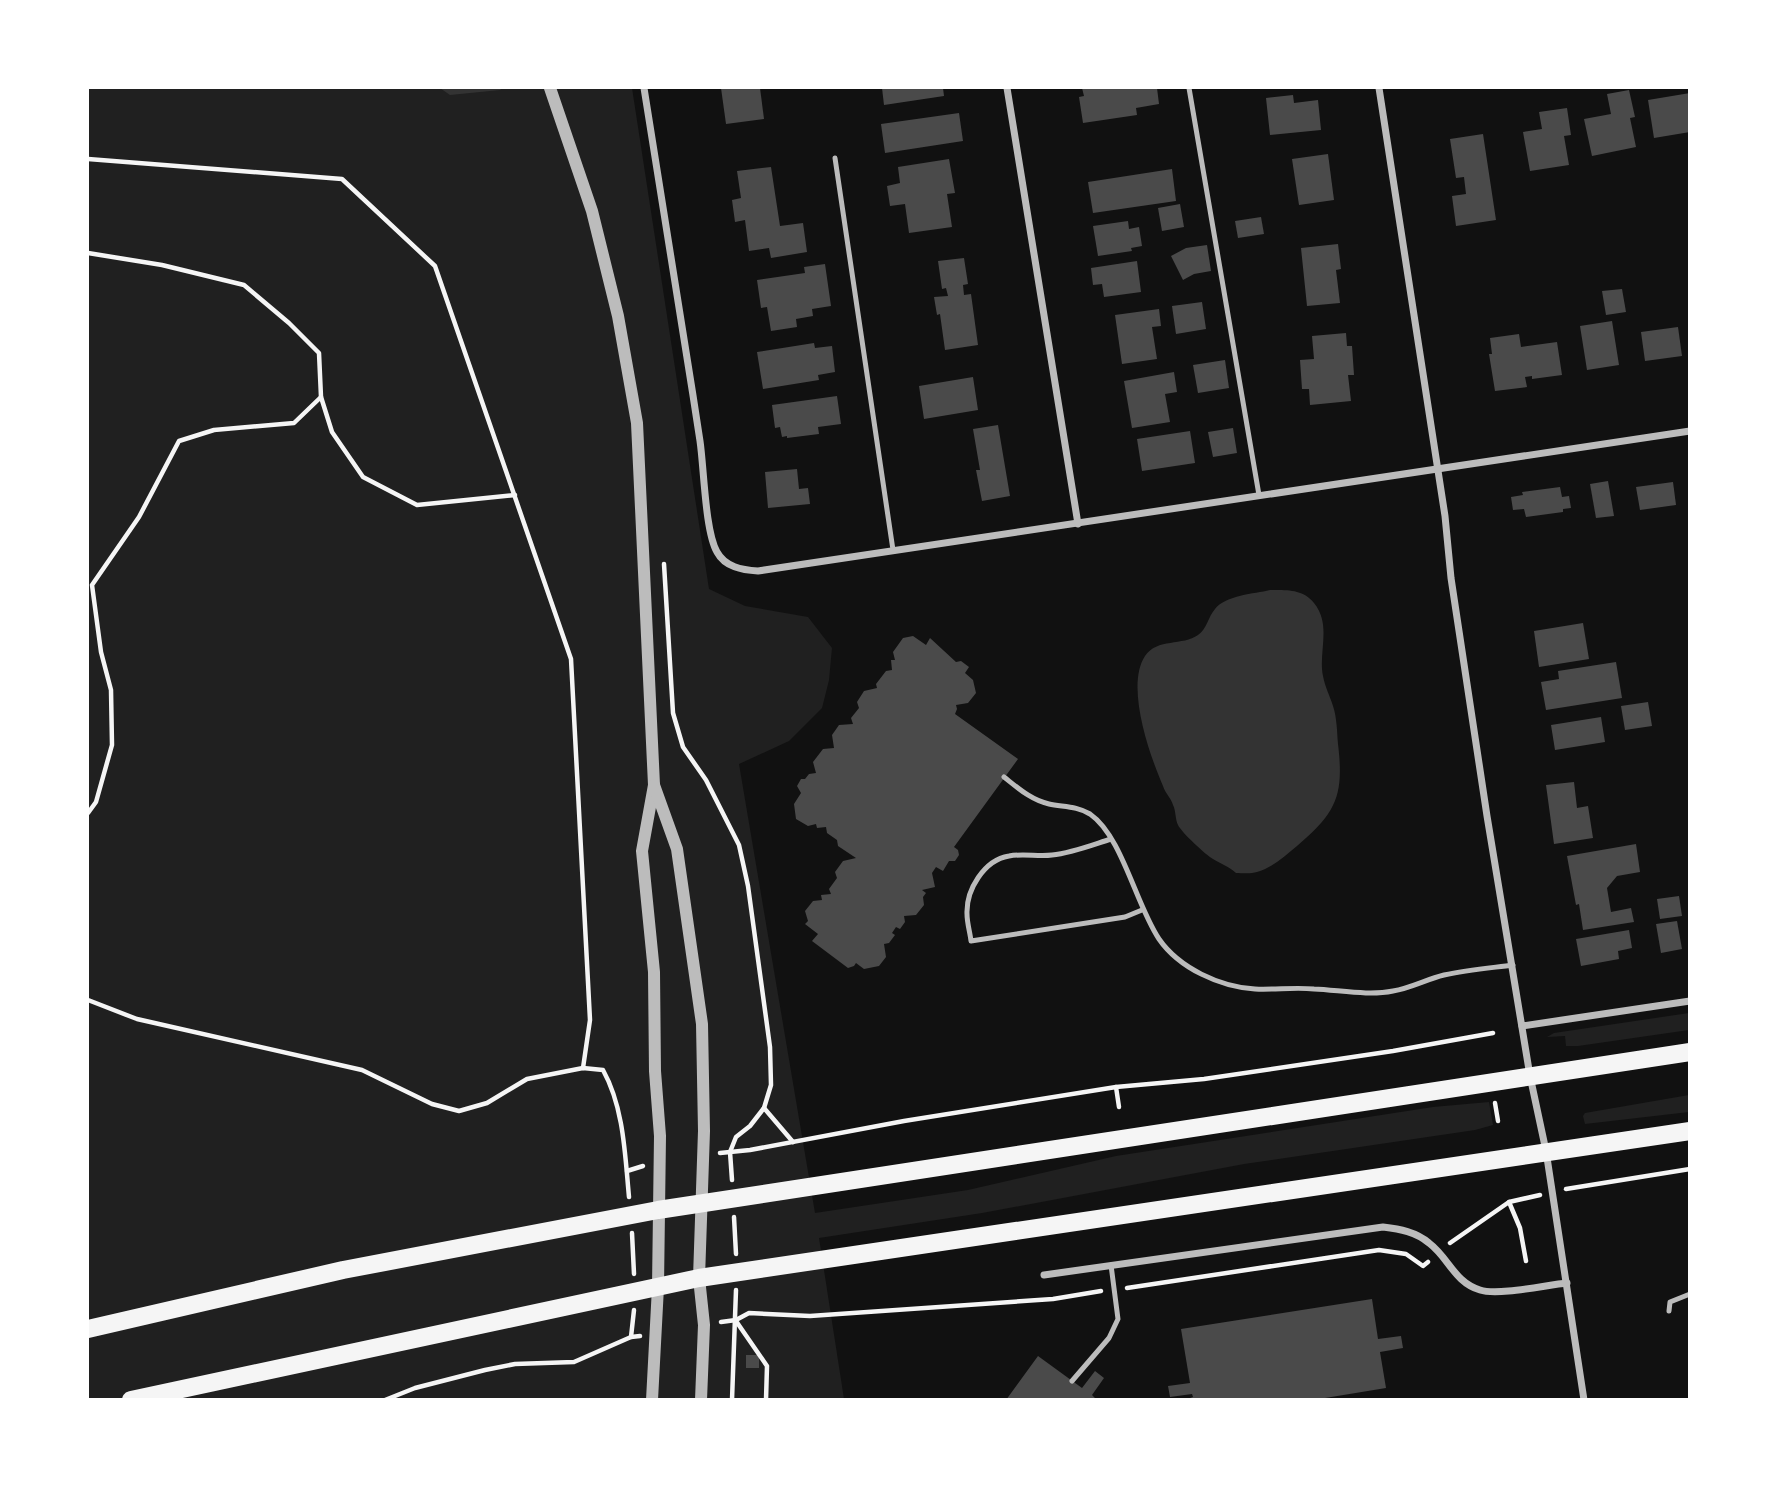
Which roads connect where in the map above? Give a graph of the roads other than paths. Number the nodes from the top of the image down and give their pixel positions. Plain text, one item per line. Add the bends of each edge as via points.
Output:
1 (550, 88) edge
2 (644, 88) edge
3 (1007, 88) edge
4 (1189, 88) edge
5 (1379, 88) edge
6 (835, 158) dead end
7 (1689, 430) edge
8 (1438, 468) junction
9 (1259, 495) junction
10 (1078, 524) junction
11 (893, 550) junction
12 (1004, 777) dead end
13 (654, 785) junction
14 (1111, 839) junction
15 (1142, 910) junction
16 (1513, 965) junction
17 (1689, 1001) edge
18 (1522, 1026) junction
19 (1689, 1052) edge
20 (1530, 1076) junction
21 (1689, 1131) edge
22 (1546, 1151) junction
23 (701, 1203) junction
24 (658, 1210) junction
25 (1111, 1265) junction
26 (1044, 1275) dead end
27 (699, 1278) junction
28 (1567, 1283) junction
29 (658, 1287) junction
30 (1689, 1294) edge
31 (1669, 1311) dead end
32 (88, 1329) edge
33 (1072, 1381) dead end
34 (131, 1399) edge
35 (652, 1399) edge
36 (701, 1399) edge
37 (1584, 1399) edge

1 - 13 street via 592,211 618,316 637,423
2 - 11 street via 716,550 724,562 745,570
3 - 10 street
4 - 9 lane
5 - 8 street
6 - 11 lane
7 - 8 street
8 - 9 street
8 - 16 street via 1451,578
9 - 10 street
10 - 11 street
12 - 14 lane via 1038,801 1089,814
13 - 23 street via 677,849 702,1024
13 - 24 street via 642,851 654,972
14 - 15 lane
14 - 15 lane via 1065,853 1005,856 992,862 969,899 966,913 971,941 1125,918
15 - 16 lane via 1180,961 1234,987 1385,992 1444,975
16 - 18 street
17 - 18 street
18 - 20 street
19 - 20 main road
20 - 22 street
20 - 23 main road
21 - 22 main road
22 - 27 main road
22 - 28 street
23 - 24 main road
23 - 27 street
24 - 29 street
24 - 32 main road via 343,1270
25 - 26 street
25 - 28 street via 1384,1227 1402,1229 1430,1243 1454,1274 1482,1291
25 - 33 lane via 1118,1319 1109,1338
27 - 29 main road
27 - 36 street via 704,1325
28 - 37 street
29 - 34 main road
29 - 35 street
30 - 31 lane via 1670,1302

